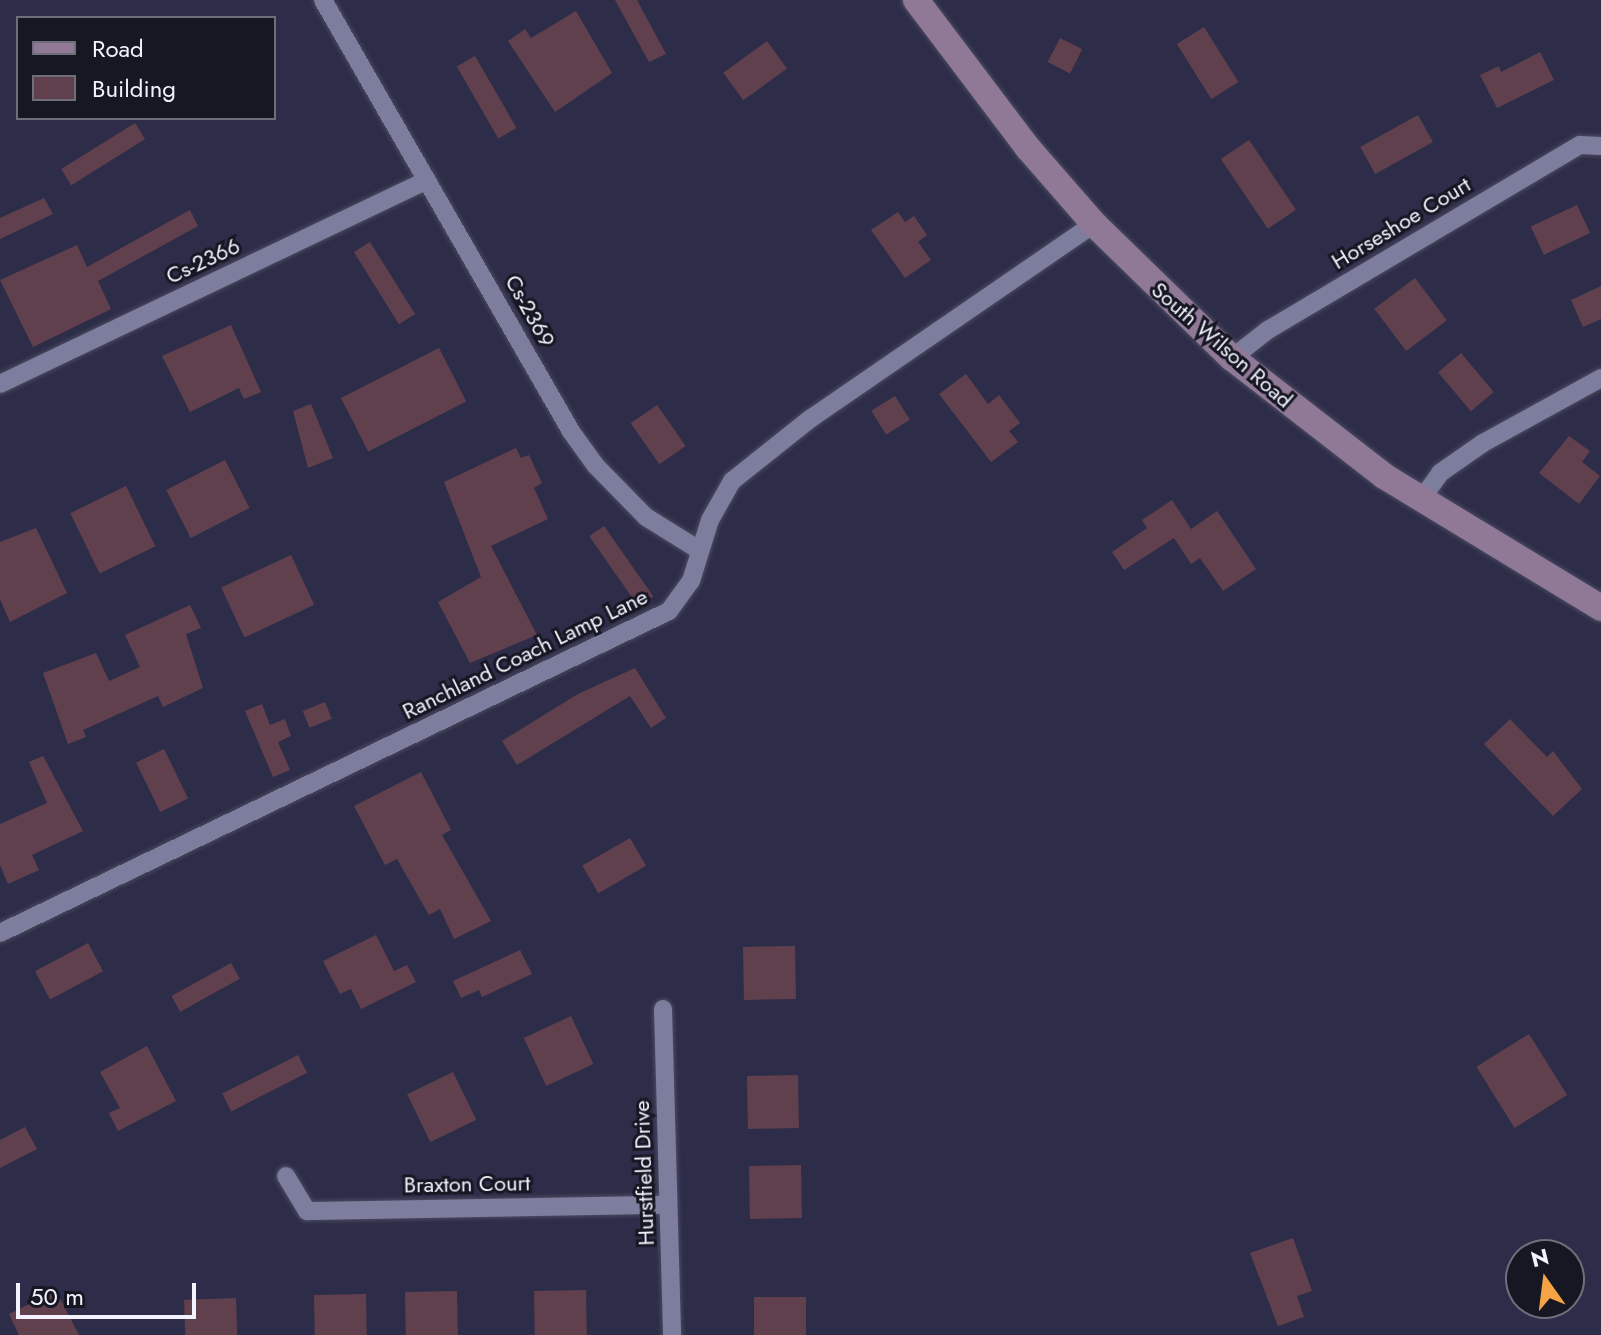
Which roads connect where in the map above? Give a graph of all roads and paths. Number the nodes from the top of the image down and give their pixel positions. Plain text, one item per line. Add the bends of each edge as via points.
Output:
1 (323, 0) edge
2 (916, 0) edge
3 (1601, 146) edge
4 (427, 180) junction
5 (1094, 224) junction
6 (1232, 358) junction
7 (1601, 378) edge
8 (0, 384) edge
9 (1420, 501) junction
10 (699, 550) junction
11 (1601, 608) edge
12 (0, 933) edge
13 (663, 1009) dead end
14 (286, 1176) dead end
15 (668, 1205) junction
16 (672, 1335) edge

1 - 4 street, Cs-2369
2 - 5 main road, South Wilson Road via 1028,148
3 - 6 street, Horseshoe Court via 1580,145 1268,330
4 - 8 street, Cs-2366
4 - 10 street, Cs-2369 via 551,400 596,466 646,517
5 - 6 main road, South Wilson Road
5 - 10 street, Ranchland Coach Lamp Lane via 810,419 732,481
6 - 9 main road, South Wilson Road
7 - 9 street via 1483,443 1440,473
9 - 11 main road, South Wilson Road
10 - 12 street, Ranchland Coach Lamp Lane via 691,581 669,611
13 - 15 street, Hurstfield Drive
14 - 15 street, Braxton Court via 307,1211
15 - 16 street, Hurstfield Drive

